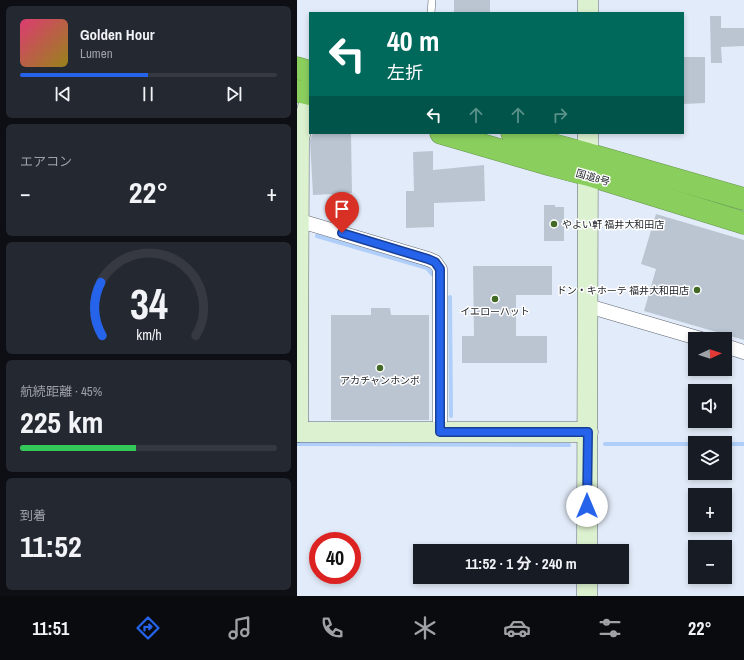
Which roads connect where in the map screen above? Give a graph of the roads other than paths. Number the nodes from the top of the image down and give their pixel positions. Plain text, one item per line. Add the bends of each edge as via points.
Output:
1 (431, 0) edge
2 (588, 0) edge
3 (431, 12) edge
4 (588, 12) edge
5 (297, 68) edge
6 (309, 72) edge
7 (297, 91) edge
8 (309, 94) edge
9 (309, 103) edge
10 (444, 134) edge
11 (515, 134) edge
12 (589, 143) edge
13 (589, 175) junction
14 (744, 199) edge
15 (298, 220) edge
16 (744, 223) edge
17 (589, 306) junction
18 (688, 335) edge
19 (732, 348) edge
20 (744, 352) edge
21 (297, 432) edge
22 (440, 432) junction
23 (588, 432) junction
24 (587, 544) edge
25 (587, 584) edge
26 (587, 596) edge

1 - 3 lane
2 - 4 street
5 - 6 highway
7 - 8 highway
9 - 15 street via 299,138
10 - 13 highway, 国道8号
11 - 12 highway, 国道8号 via 550,144
12 - 13 street
12 - 14 highway, 国道8号
13 - 16 highway, 国道8号
13 - 17 street
15 - 21 street
15 - 22 street via 428,259 435,262 440,269
17 - 18 street
17 - 23 street
19 - 20 street
21 - 22 street
22 - 23 street
23 - 24 street
25 - 26 street

